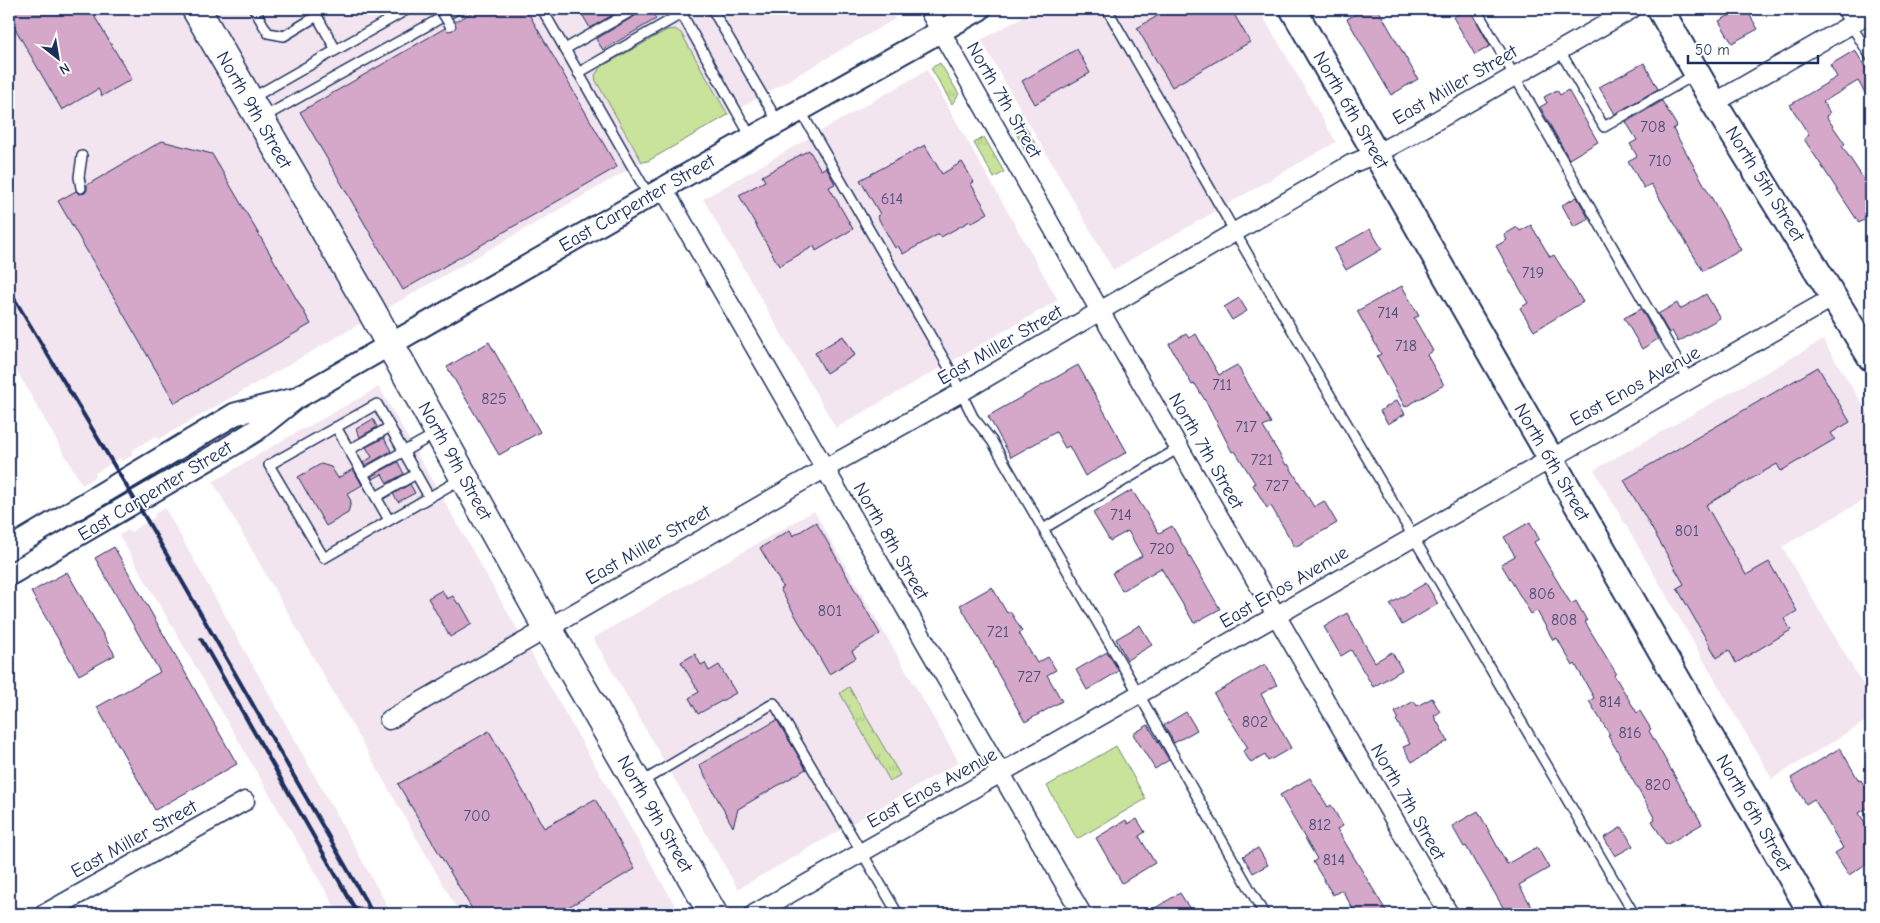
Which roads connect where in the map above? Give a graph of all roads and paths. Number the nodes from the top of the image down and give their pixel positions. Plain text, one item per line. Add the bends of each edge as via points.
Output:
1 (196, 9) edge
2 (254, 9) edge
3 (408, 9) edge
4 (440, 9) edge
5 (457, 9) edge
6 (542, 9) edge
7 (636, 9) edge
8 (712, 9) edge
9 (928, 9) edge
10 (980, 9) edge
11 (1106, 9) edge
12 (1293, 9) edge
13 (1476, 9) edge
14 (1632, 9) edge
15 (1660, 9) edge
16 (1841, 9) edge
17 (681, 11) edge
18 (317, 12) edge
19 (1871, 13) edge
20 (450, 25) dead end
21 (1850, 25) junction
22 (940, 31) junction
23 (564, 49) junction
24 (336, 50) junction
25 (1559, 50) junction
26 (1871, 57) edge
27 (578, 72) junction
28 (1696, 74) junction
29 (1515, 75) junction
30 (1714, 103) junction
31 (254, 110) junction
32 (800, 110) junction
33 (778, 122) junction
34 (751, 138) junction
35 (1376, 154) junction
36 (82, 156) dead end
37 (81, 188) dead end
38 (656, 192) junction
39 (1234, 231) junction
40 (1834, 297) junction
41 (1100, 311) junction
42 (390, 345) junction
43 (1871, 358) edge
44 (1689, 380) junction
45 (960, 393) junction
46 (295, 399) junction
47 (390, 426) junction
48 (336, 427) junction
49 (438, 432) junction
50 (1179, 448) junction
51 (349, 450) junction
52 (404, 451) junction
53 (1551, 459) junction
54 (825, 468) junction
55 (363, 474) junction
56 (416, 474) junction
57 (463, 477) junction
58 (376, 497) junction
59 (429, 497) junction
60 (389, 520) junction
61 (1043, 529) junction
62 (1414, 538) junction
63 (9, 549) edge
64 (9, 575) edge
65 (1276, 616) junction
66 (547, 627) junction
67 (1139, 695) junction
68 (389, 720) dead end
69 (1001, 774) junction
70 (638, 784) junction
71 (244, 801) dead end
72 (863, 852) junction
73 (44, 914) edge
74 (713, 914) edge
75 (754, 914) edge
76 (898, 914) edge
77 (1082, 914) edge
78 (1264, 914) edge
79 (1449, 914) edge
80 (1634, 914) edge
81 (1812, 914) edge

1 - 31 main road, North 9th Street
2 - 18 lane via 268,33 284,36
3 - 24 lane
4 - 20 lane, bridge
5 - 31 lane
6 - 23 lane
7 - 23 lane
8 - 33 lane
9 - 22 street, North 7th Street
10 - 22 street, East Carpenter Street
11 - 39 lane
12 - 35 main road, North 6th Street
13 - 29 lane
14 - 25 street, East Miller Street
15 - 28 main road, North 5th Street
16 - 21 lane
17 - 27 lane
17 - 34 lane
18 - 24 lane
19 - 21 street
21 - 26 lane
21 - 30 street
22 - 32 street, East Carpenter Street
22 - 41 street, North 7th Street
23 - 27 lane
24 - 31 lane via 275,84
25 - 28 lane via 1604,128
25 - 29 street, East Miller Street
27 - 38 lane
28 - 30 main road, North 5th Street
29 - 35 street, East Miller Street
29 - 44 lane
30 - 40 main road, North 5th Street
31 - 42 main road, North 9th Street
32 - 33 street, East Carpenter Street
32 - 45 lane via 948,366
33 - 34 street, East Carpenter Street
34 - 38 street, East Carpenter Street
35 - 39 street, East Miller Street via 1351,164
35 - 53 main road, North 6th Street
36 - 37 lane
38 - 42 street, East Carpenter Street
38 - 54 street, North 8th Street
39 - 41 street, East Miller Street
39 - 62 lane
40 - 43 main road, North 5th Street
40 - 44 street, East Enos Avenue
41 - 45 street, East Miller Street
41 - 50 street, North 7th Street
42 - 46 street, East Carpenter Street
42 - 49 main road, North 9th Street
44 - 53 street, East Enos Avenue
45 - 54 street, East Miller Street
45 - 61 lane
46 - 63 street, East Carpenter Street via 235,414
46 - 64 street, East Carpenter Street via 226,449
47 - 48 lane via 377,404
47 - 51 lane
47 - 52 lane
48 - 51 lane
48 - 60 lane via 269,465 324,558
49 - 52 lane
49 - 57 main road, North 9th Street
50 - 61 lane
50 - 65 street, North 7th Street
51 - 55 lane
52 - 55 lane
52 - 56 lane
53 - 62 street, East Enos Avenue
53 - 81 main road, North 6th Street
54 - 66 street, East Miller Street
54 - 69 street, North 8th Street
55 - 58 lane
56 - 58 lane
56 - 59 lane
57 - 59 lane
57 - 66 main road, North 9th Street
58 - 60 lane
59 - 60 lane
61 - 67 lane
62 - 65 street, East Enos Avenue
62 - 80 lane
65 - 67 street, East Enos Avenue
65 - 79 street, North 7th Street
66 - 68 street, East Miller Street
66 - 70 main road, North 9th Street
67 - 69 street, East Enos Avenue
67 - 78 lane
69 - 72 street, East Enos Avenue
69 - 77 street, North 8th Street
70 - 72 lane via 774,703
70 - 74 main road, North 9th Street
71 - 73 street, East Miller Street
72 - 75 street, East Enos Avenue
72 - 76 lane

